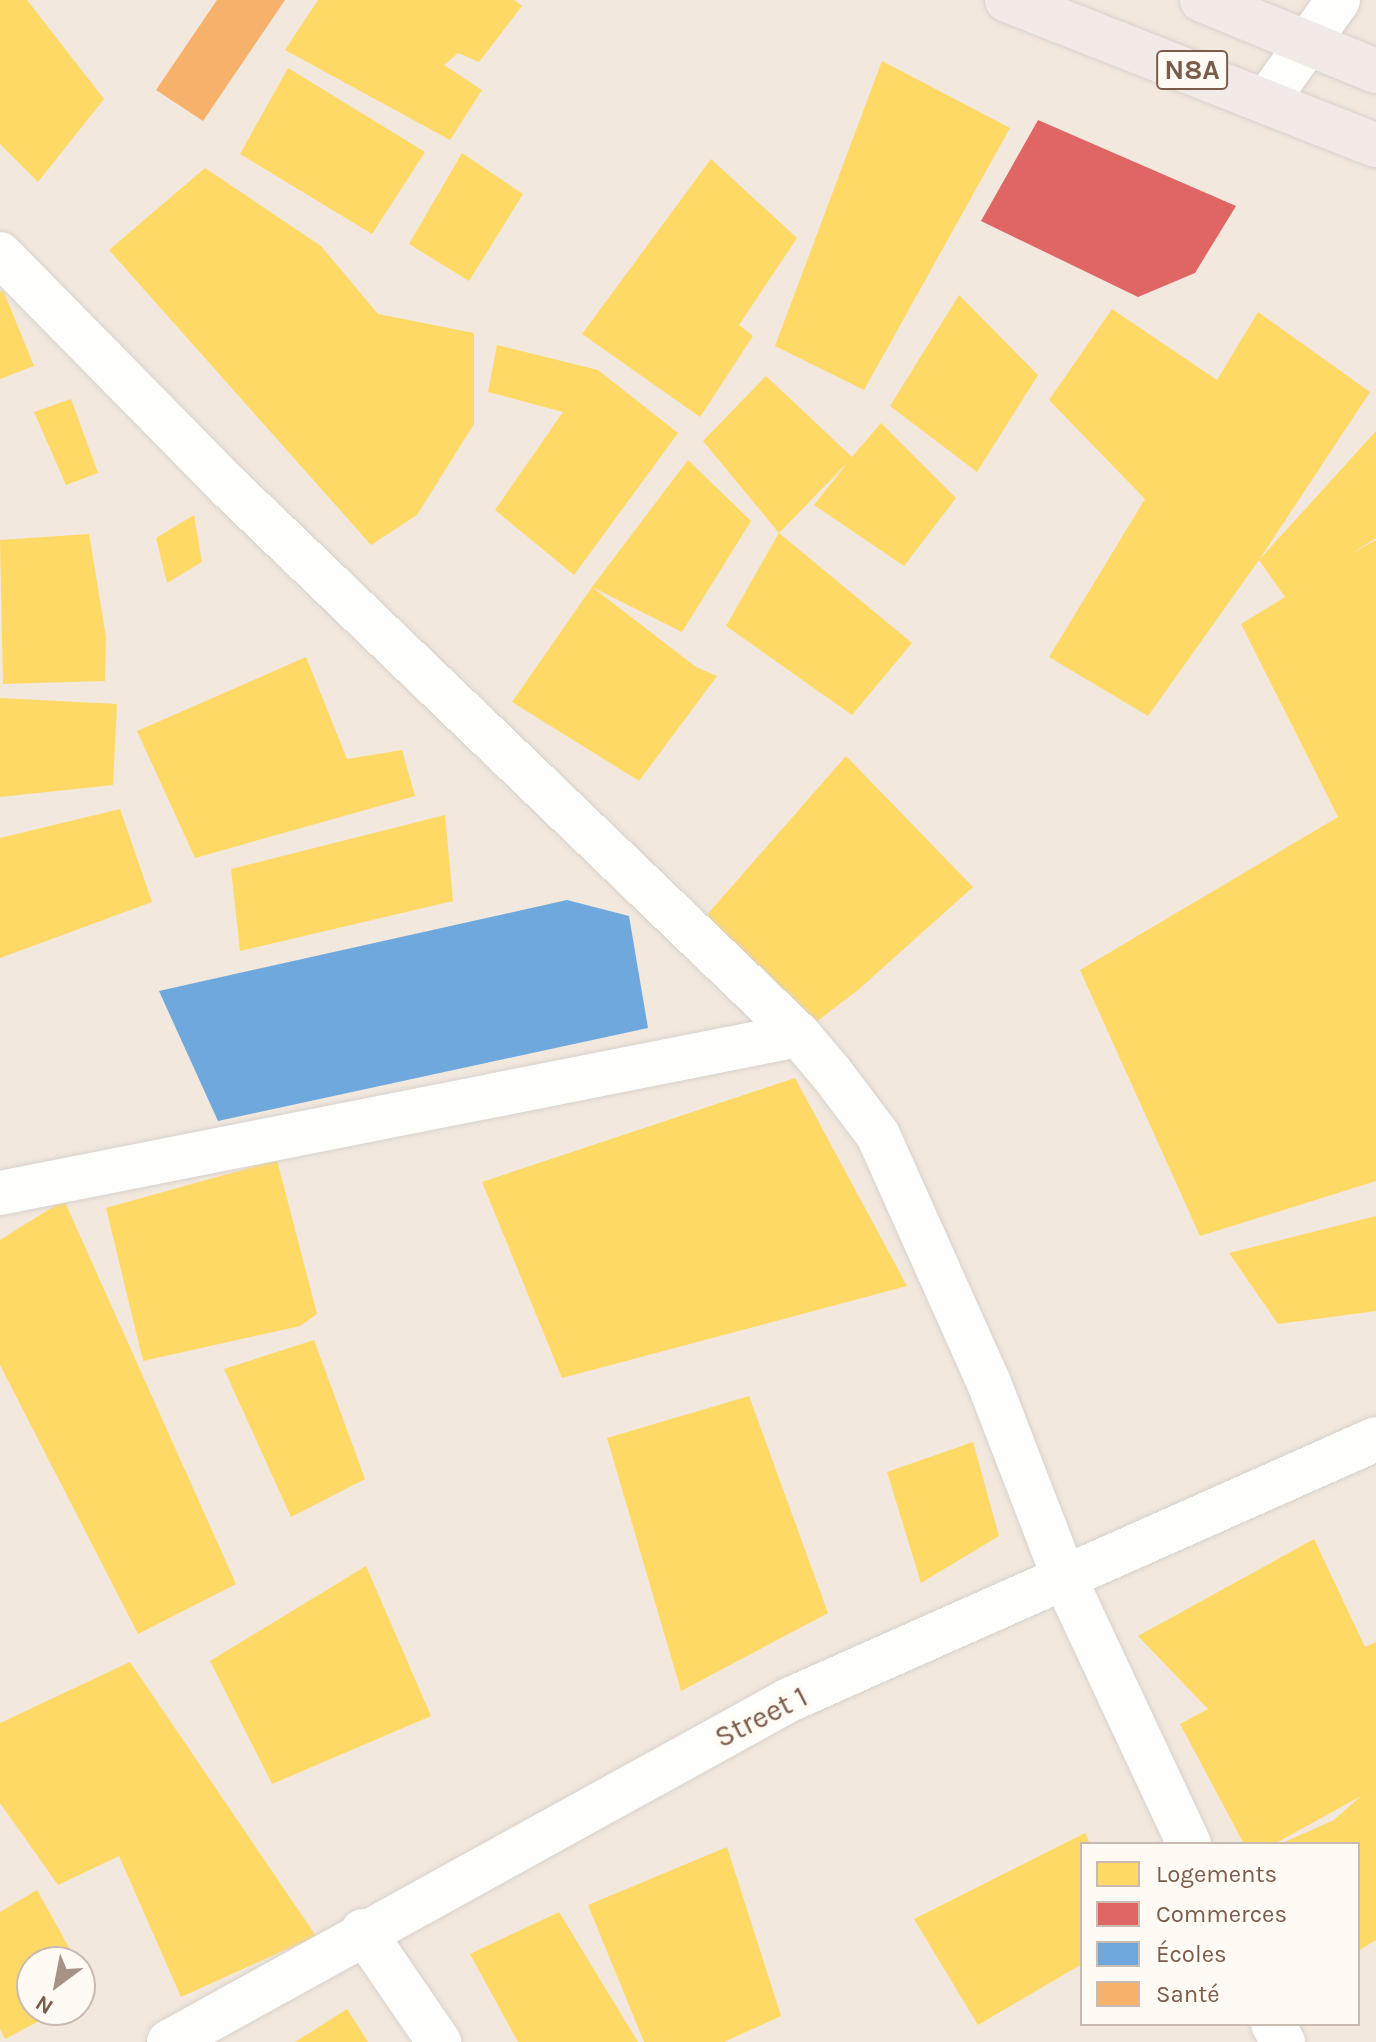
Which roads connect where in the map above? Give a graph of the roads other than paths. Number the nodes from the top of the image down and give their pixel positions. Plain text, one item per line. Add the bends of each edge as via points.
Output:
1 (1007, 0) edge
2 (1202, 0) edge
3 (1338, 0) edge
4 (1310, 42) junction
5 (1376, 71) edge
6 (1268, 99) junction
7 (1376, 145) edge
8 (0, 254) edge
9 (799, 1035) junction
10 (0, 1193) edge
11 (1376, 1439) edge
12 (1064, 1577) junction
13 (1188, 1842) edge
14 (363, 1931) junction
15 (169, 2042) edge
16 (439, 2042) edge

1 - 6 highway, N8A
2 - 4 highway, N8A
3 - 4 street
4 - 5 highway, N8A
4 - 6 street
6 - 7 highway, N8A
8 - 9 street via 240,498
9 - 10 street
9 - 12 street via 878,1135 989,1383
11 - 12 street, Street 1
12 - 13 street
12 - 14 street, Street 1 via 789,1700
14 - 15 street, Street 1
14 - 16 street

